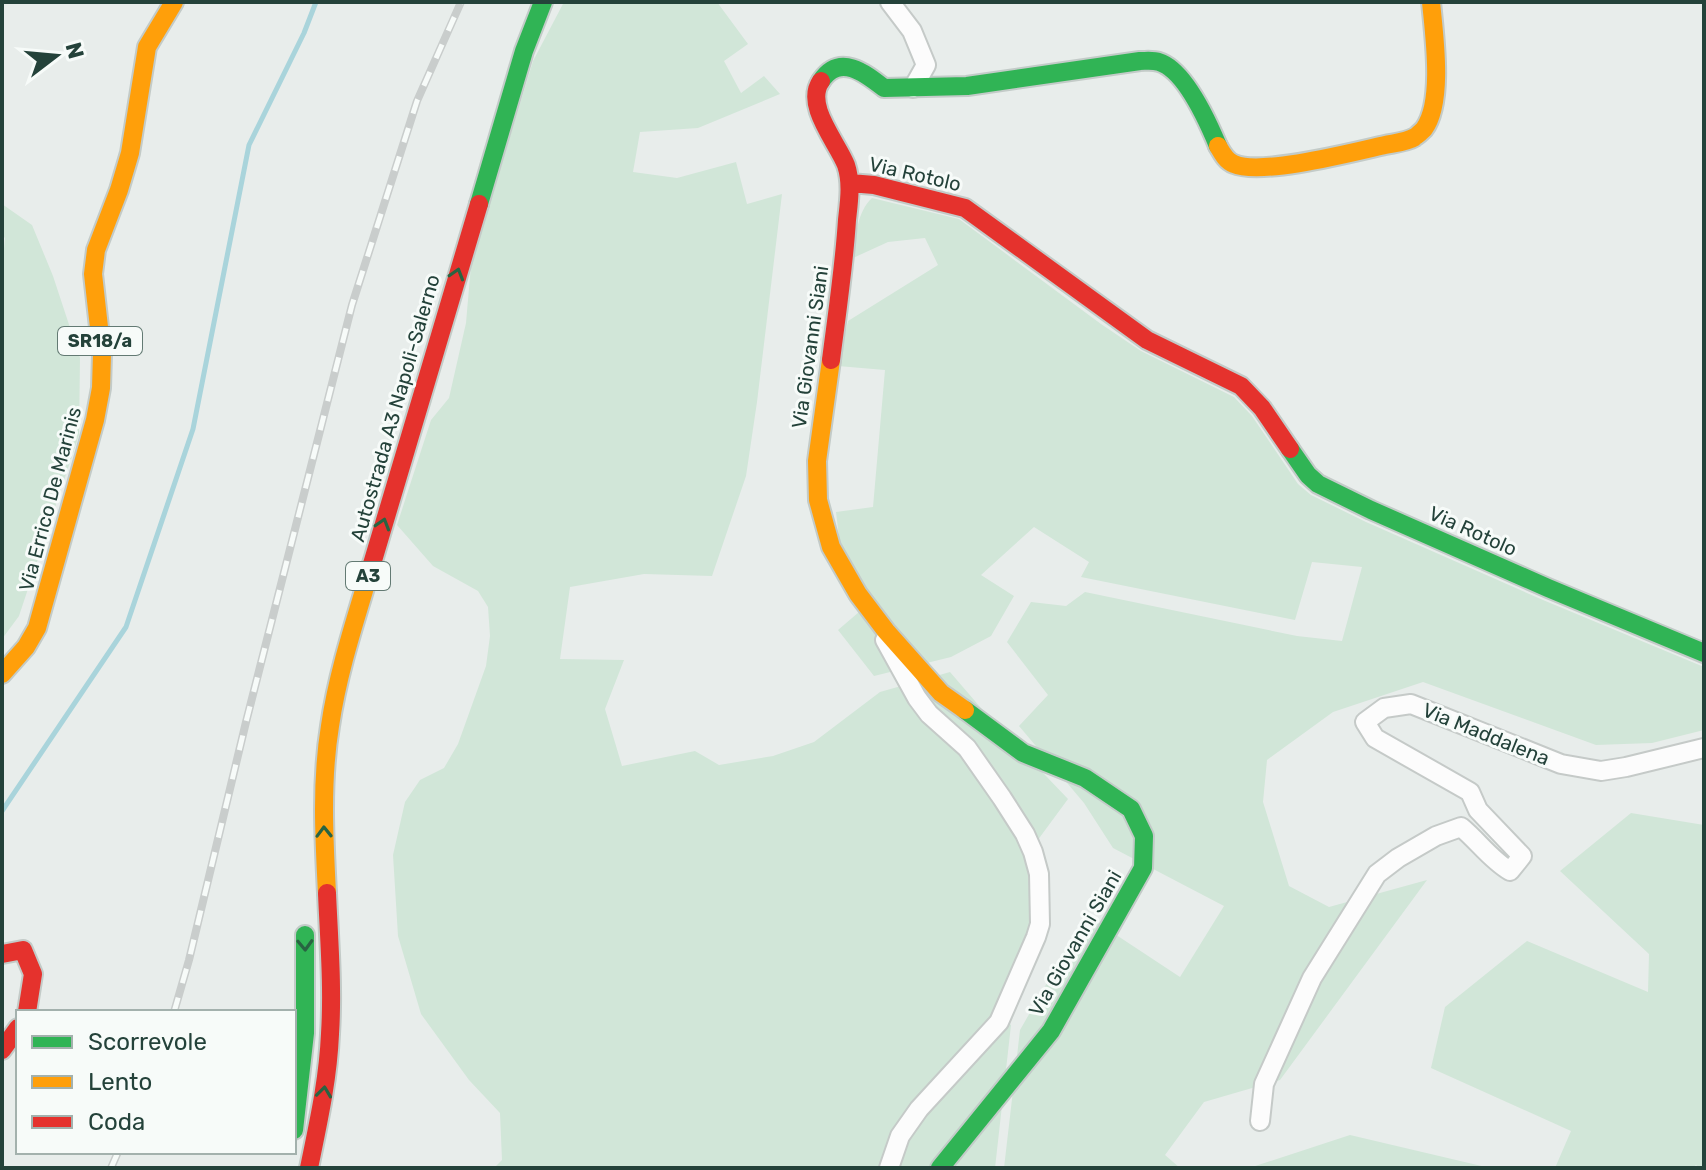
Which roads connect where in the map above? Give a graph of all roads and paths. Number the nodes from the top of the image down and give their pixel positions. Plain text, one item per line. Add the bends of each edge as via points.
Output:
1 (174, 2) edge
2 (543, 2) edge
3 (890, 2) edge
4 (1431, 2) edge
5 (913, 88) junction
6 (850, 183) junction
7 (886, 631) junction
8 (1704, 653) edge
9 (2, 674) edge
10 (1704, 748) edge
11 (304, 914) dead end
12 (2, 954) edge
13 (27, 1010) edge
14 (16, 1031) edge
15 (2, 1050) edge
16 (296, 1117) edge
17 (1260, 1121) dead end
18 (309, 1168) edge
19 (889, 1168) edge
20 (940, 1168) edge

1 - 9 main road, Via Errico De Marinis / SR18/a via 147,47 130,153 96,250 93,274 102,354 95,420 37,628
18 -> 2 main road, Autostrada A3 Napoli-Salerno / A3 via 330,1034 324,805 333,709 459,267
3 - 5 street via 912,31 926,65
4 - 5 main road, Via Rotolo via 1435,98 1428,123 1416,137 1281,165 1233,164 1221,153 1177,72 1161,62
5 - 6 main road, Via Rotolo via 884,88 852,67 826,74 817,87 821,117
6 - 7 main road, Via Giovanni Siani via 817,461 818,500 831,547
6 - 8 main road, Via Rotolo via 965,208 1147,340 1241,386 1318,484
7 - 19 street via 885,642 917,698 967,748 1025,834 1039,874 1040,924 999,1022 919,1109 900,1136
7 - 20 main road, Via Giovanni Siani via 941,693 1023,753 1110,794 1131,809 1144,836 1143,868 1051,1031
10 - 17 street, Via Maddalena via 1601,771 1561,764 1411,704 1384,708 1365,722 1375,738 1470,792 1478,810 1522,856 1510,871 1461,827 1436,836 1377,874 1312,978 1264,1084
11 -> 16 main road via 306,1019
12 - 13 main road via 23,950 33,974
14 - 15 main road

